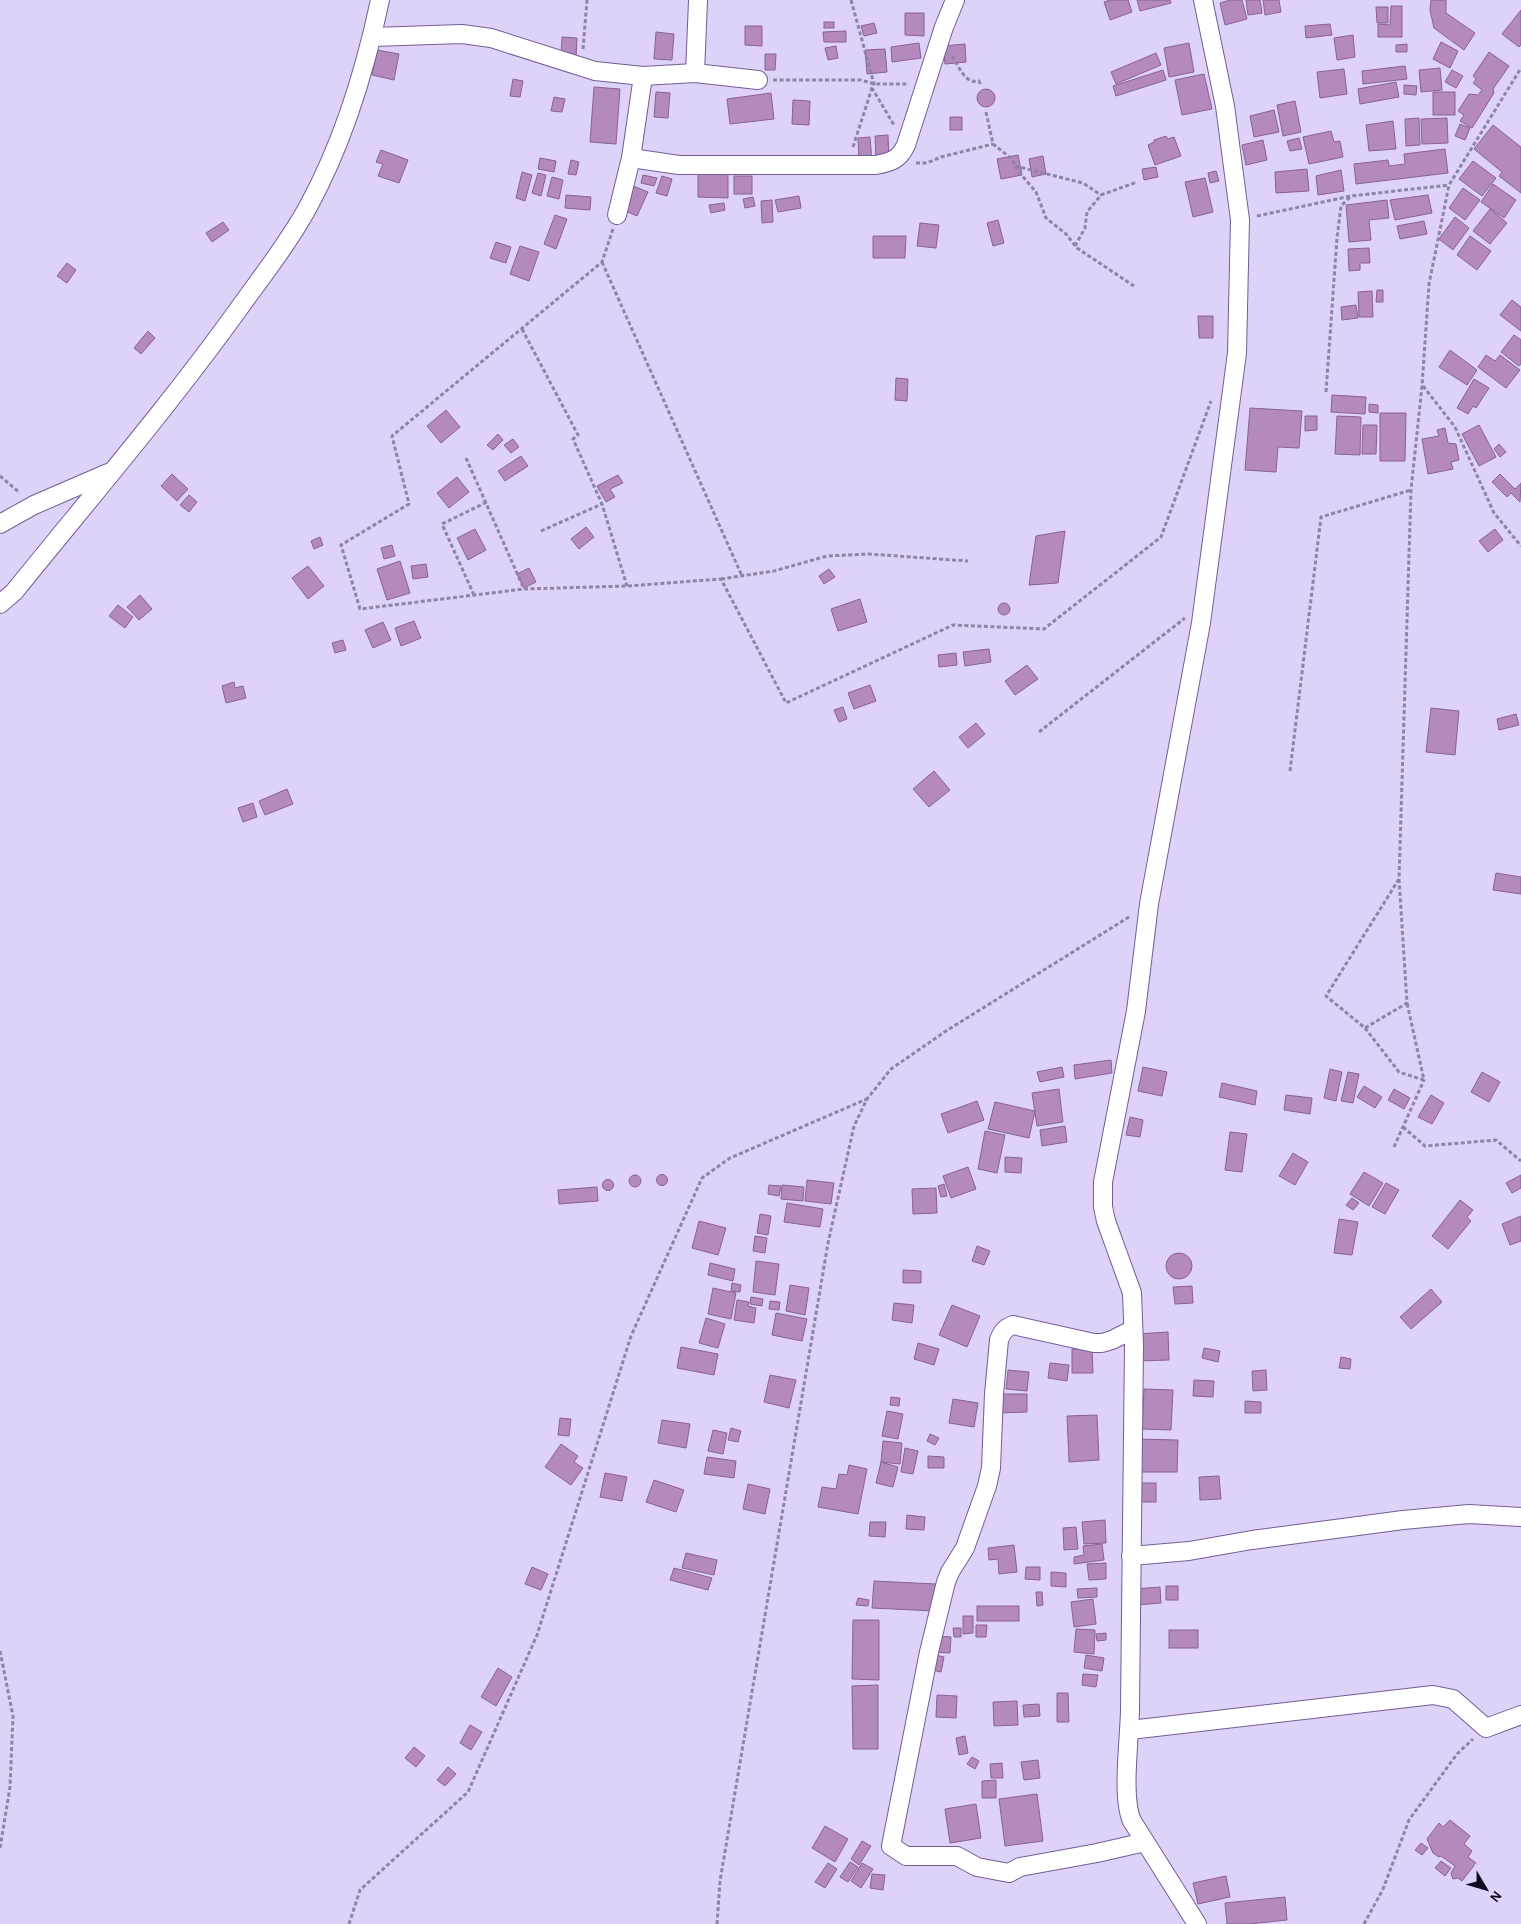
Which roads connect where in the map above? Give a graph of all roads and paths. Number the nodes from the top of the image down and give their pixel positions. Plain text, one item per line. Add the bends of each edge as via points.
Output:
1 (380, 0) edge
2 (587, 0) edge
3 (851, 0) edge
4 (955, 0) edge
5 (1203, 0) edge
6 (698, 1) edge
7 (372, 38) junction
8 (950, 54) dead end
9 (582, 67) junction
10 (1521, 68) edge
11 (695, 73) junction
12 (643, 76) junction
13 (758, 80) joint
14 (924, 84) junction
15 (873, 86) junction
16 (981, 86) dead end
17 (986, 112) dead end
18 (993, 144) junction
19 (906, 145) junction
20 (631, 158) junction
21 (892, 162) junction
22 (847, 165) junction
23 (1014, 166) junction
24 (1137, 182) dead end
25 (1449, 185) junction
26 (1101, 195) junction
27 (1351, 196) junction
28 (617, 215) joint
29 (1240, 220) junction
30 (1075, 246) junction
31 (602, 262) junction
32 (1134, 286) dead end
33 (522, 328) junction
34 (1422, 386) junction
35 (1326, 392) dead end
36 (1214, 396) dead end
37 (466, 458) dead end
38 (111, 472) junction
39 (0, 476) edge
40 (1411, 490) junction
41 (487, 502) junction
42 (602, 504) junction
43 (34, 505) junction
44 (0, 524) edge
45 (541, 531) dead end
46 (1521, 546) edge
47 (968, 561) dead end
48 (742, 576) junction
49 (721, 579) junction
50 (627, 586) junction
51 (524, 589) junction
52 (474, 595) junction
53 (0, 604) edge
54 (1201, 624) junction
55 (1039, 732) dead end
56 (1290, 771) dead end
57 (1399, 879) junction
58 (1149, 904) junction
59 (1407, 1003) junction
60 (1365, 1028) junction
61 (1424, 1080) junction
62 (867, 1099) junction
63 (1402, 1128) junction
64 (1394, 1147) dead end
65 (1521, 1161) edge
66 (1132, 1330) junction
67 (1521, 1517) edge
68 (1132, 1556) junction
69 (0, 1651) edge
70 (1521, 1715) edge
71 (1486, 1728) junction
72 (1130, 1730) junction
73 (1145, 1842) junction
74 (0, 1848) edge
75 (349, 1924) edge
76 (717, 1924) edge
77 (1197, 1924) edge
78 (1364, 1924) edge

1 - 7 street
2 - 9 path
3 - 15 path
4 - 14 street
5 - 29 street via 1225,106
6 - 11 street
7 - 9 street via 462,34 491,38
7 - 38 street via 347,119 308,208 202,360
8 - 16 path via 967,80 979,81
9 - 12 street
10 - 25 path
11 - 12 street
11 - 13 street
12 - 20 street
13 - 15 path via 861,80
14 - 15 path
14 - 19 street
15 - 19 path
15 - 22 path
17 - 18 path
18 - 21 path via 927,163
18 - 23 path via 1012,159
19 - 21 street via 902,154
20 - 22 street via 679,165
20 - 28 street
21 - 22 street
23 - 26 path via 1083,183
23 - 30 path via 1036,192 1046,218
24 - 26 path
25 - 27 path
25 - 34 path via 1429,284
26 - 30 path via 1087,212 1085,228
27 - 29 path
27 - 35 path via 1341,206
28 - 31 path
29 - 54 street via 1237,353
30 - 32 path
31 - 33 path
31 - 48 path
33 - 42 path via 578,435 572,438
33 - 52 path via 392,436 409,504 341,544 360,609
34 - 40 path
34 - 46 path via 1455,427 1494,512
36 - 49 path via 1161,537 1044,629 953,625 786,703
37 - 41 path
38 - 43 street
38 - 53 street via 14,592
39 - 43 path
40 - 56 path via 1321,517
40 - 57 path
41 - 51 path
41 - 52 path via 442,524
42 - 45 path
42 - 50 path
43 - 44 street
47 - 48 path via 869,554 828,556
48 - 49 path
49 - 50 path
50 - 51 path
51 - 52 path
54 - 55 path via 1186,617
54 - 58 street
57 - 59 path
57 - 60 path via 1326,996
58 - 62 path via 938,1036 891,1069
58 - 66 street via 1136,1011 1103,1182 1106,1221 1132,1293
59 - 60 path
59 - 61 path
60 - 61 path via 1399,1072
61 - 63 path
62 - 75 path via 730,1158 702,1178 631,1336 537,1634 468,1792 360,1890
62 - 76 path via 854,1126 828,1244 720,1882
63 - 64 path
63 - 65 path via 1425,1146 1496,1140
66 - 68 street
66 - 73 street via 1102,1343 1013,1325 1002,1333 994,1394 991,1468 965,1548 946,1582 891,1846 906,1856 957,1856 977,1867 1009,1873 1020,1867
67 - 68 street via 1469,1514 1403,1520 1189,1551
68 - 72 street
69 - 74 path via 13,1716 10,1787
70 - 71 street
71 - 72 street via 1453,1699 1433,1695
71 - 78 path via 1457,1754 1409,1820 1383,1889
72 - 73 street via 1128,1813
73 - 77 street

